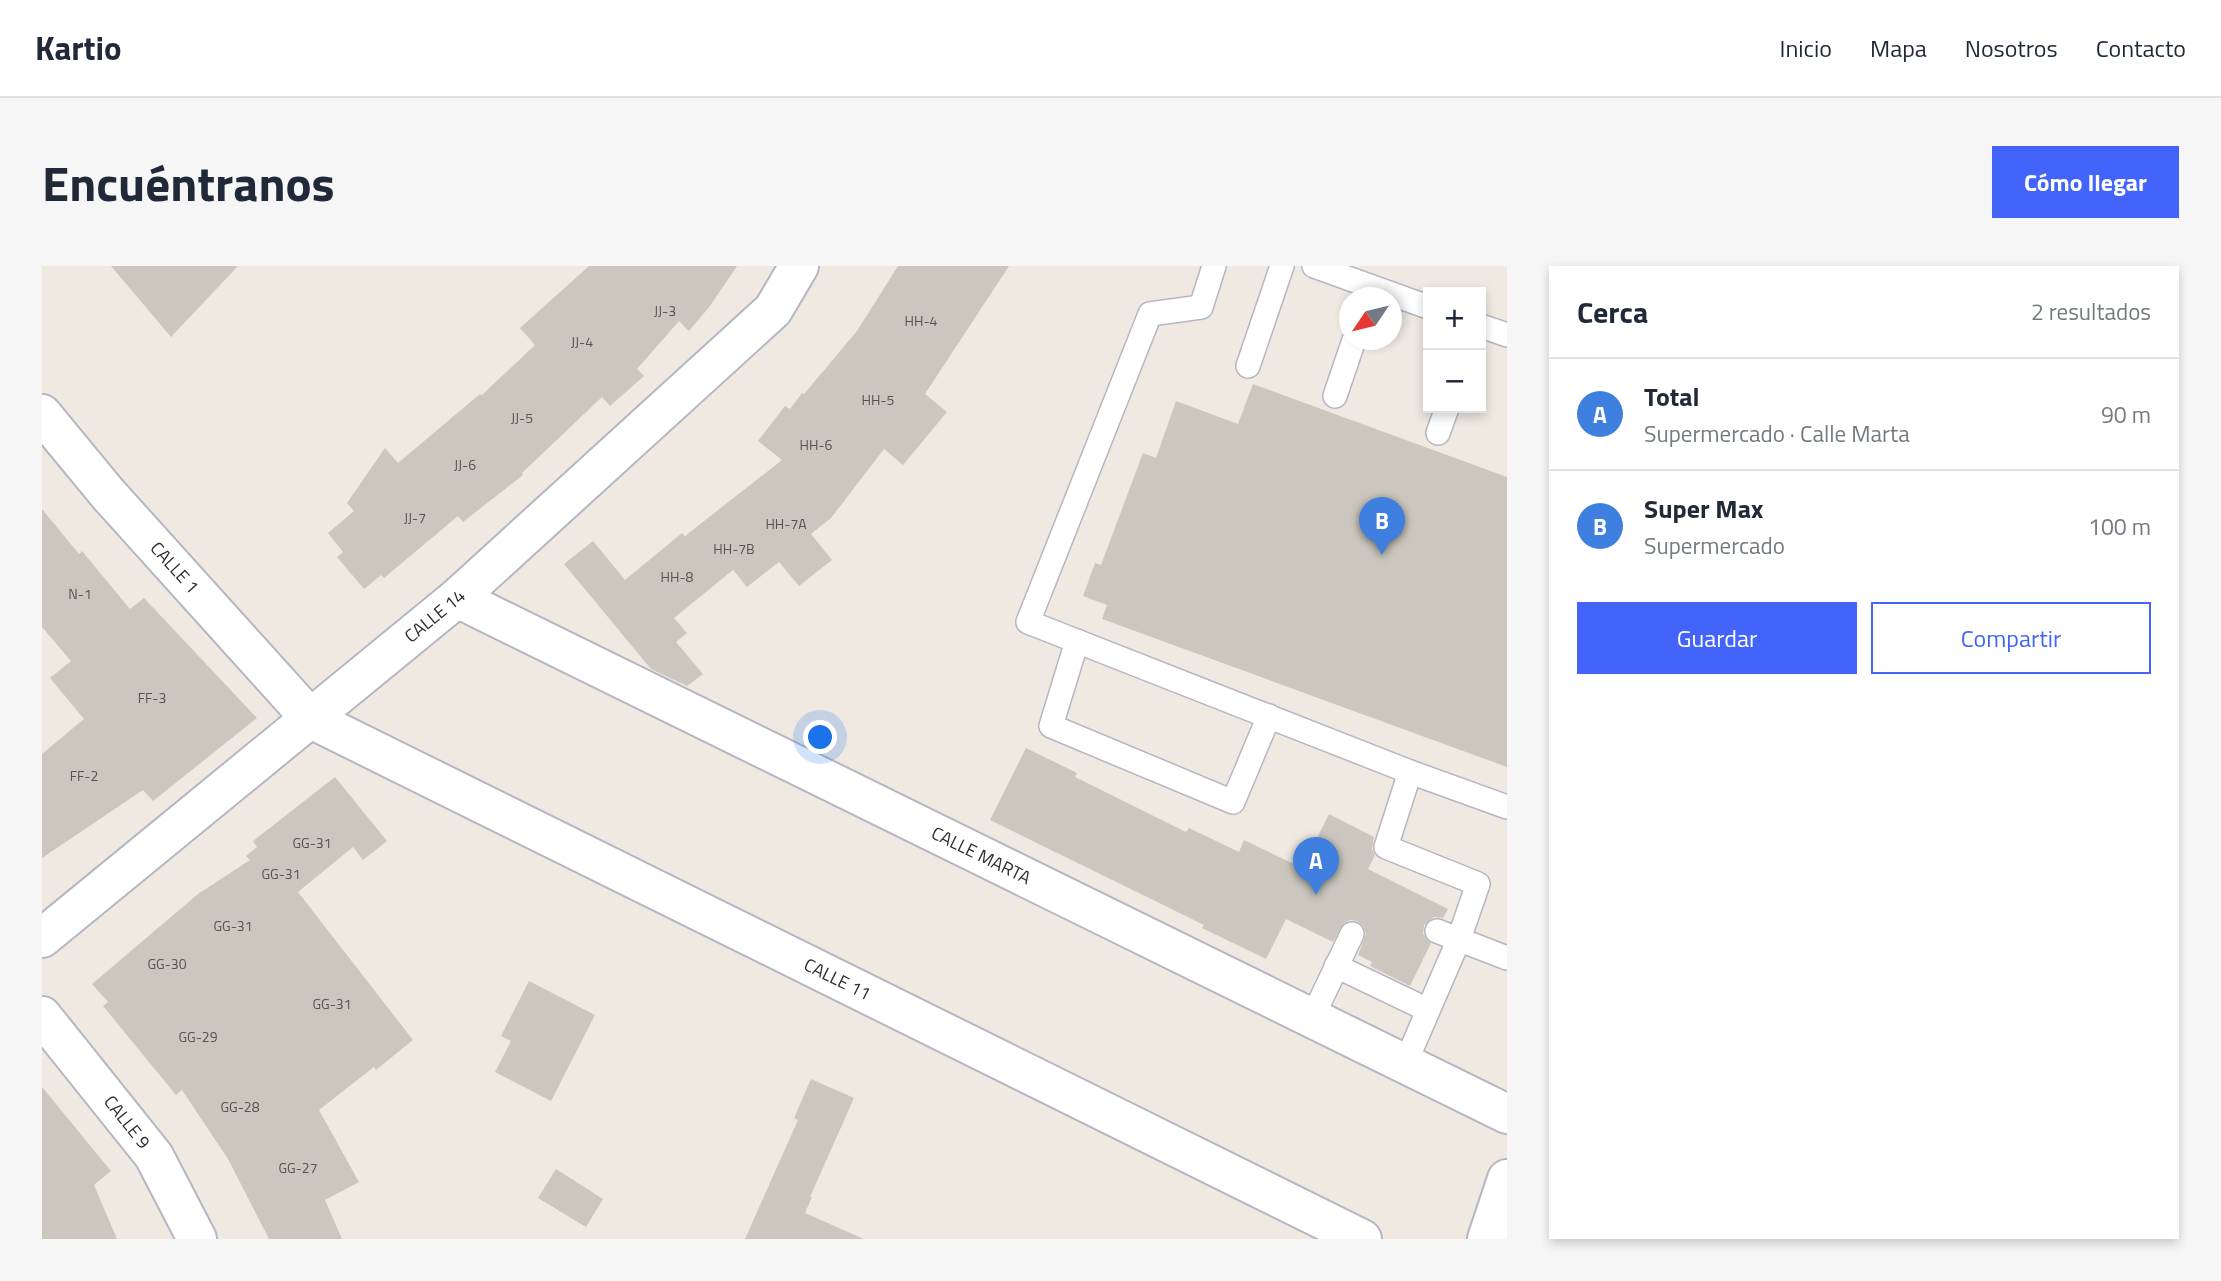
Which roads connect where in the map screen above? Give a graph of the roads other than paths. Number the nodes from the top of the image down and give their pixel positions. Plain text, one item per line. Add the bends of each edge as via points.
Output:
1 (799, 266) edge
2 (1214, 266) edge
3 (1282, 266) edge
4 (1314, 266) edge
5 (1359, 287) edge
6 (1402, 300) edge
7 (1423, 306) edge
8 (1486, 328) edge
9 (1507, 335) edge
10 (1351, 350) edge
11 (1248, 366) dead end
12 (1335, 396) dead end
13 (1445, 413) edge
14 (42, 414) edge
15 (1438, 433) dead end
16 (457, 598) junction
17 (1077, 641) junction
18 (1269, 716) junction
19 (311, 719) junction
20 (1410, 772) junction
21 (1507, 807) edge
22 (1437, 931) dead end
23 (1352, 934) dead end
24 (42, 938) edge
25 (1460, 939) junction
26 (1507, 958) edge
27 (1336, 966) junction
28 (1428, 1010) junction
29 (42, 1016) edge
30 (1312, 1018) junction
31 (1405, 1064) junction
32 (1507, 1114) edge
33 (1507, 1178) edge
34 (197, 1239) edge
35 (1362, 1239) edge
36 (1486, 1239) edge

1 - 16 street, CALLE 14 via 773,310
2 - 17 lane via 1201,307 1150,314 1028,622
3 - 11 lane
4 - 5 lane
6 - 7 lane
8 - 9 lane
10 - 12 lane
13 - 15 lane
14 - 19 street, CALLE 1
16 - 19 street, CALLE 14
16 - 30 street, CALLE MARTA
17 - 18 lane
17 - 18 lane via 1051,726 1233,802
18 - 20 lane
19 - 24 street, CALLE 14
19 - 35 street, CALLE 11
20 - 21 lane
20 - 25 lane via 1386,847 1478,884
22 - 25 lane
23 - 27 lane
25 - 26 lane
25 - 28 lane
27 - 28 lane
27 - 30 lane
28 - 31 lane
29 - 34 street, CALLE 9 via 154,1156
30 - 31 street, CALLE MARTA
31 - 32 street, CALLE MARTA
33 - 36 street

